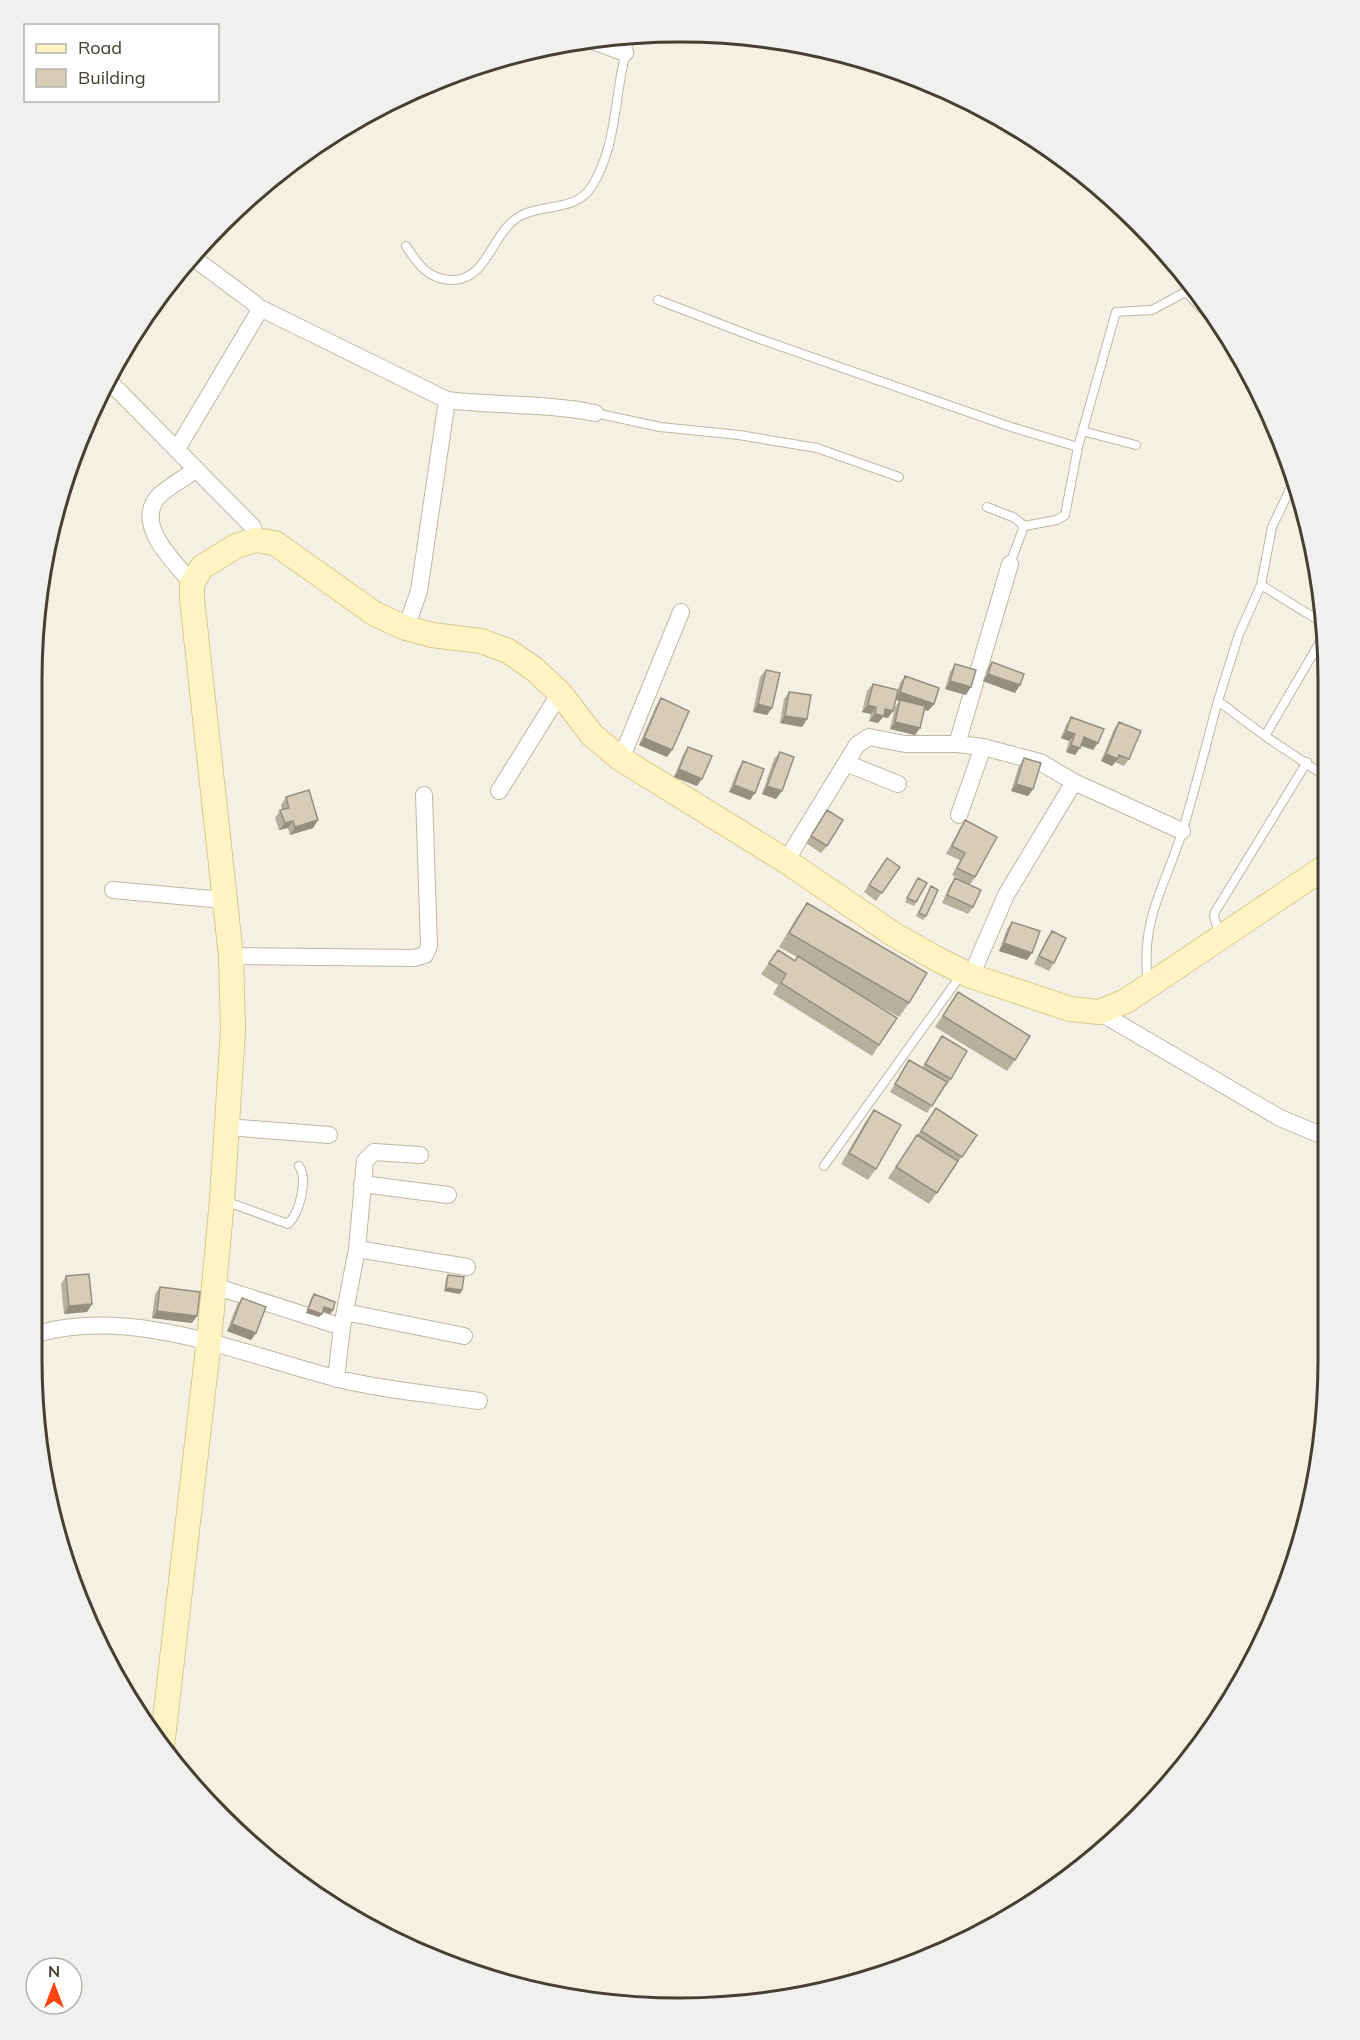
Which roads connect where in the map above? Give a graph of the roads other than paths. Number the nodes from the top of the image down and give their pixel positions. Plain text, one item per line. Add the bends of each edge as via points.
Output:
1 (628, 44) edge
2 (606, 46) edge
3 (625, 53) junction
4 (406, 246) dead end
5 (198, 261) edge
6 (1186, 292) edge
7 (658, 300) dead end
8 (258, 307) junction
9 (114, 386) edge
10 (447, 400) junction
11 (595, 413) joint
12 (1082, 431) junction
13 (1136, 445) dead end
14 (1078, 447) junction
15 (177, 449) junction
16 (195, 470) junction
17 (899, 477) dead end
18 (1289, 492) edge
19 (987, 507) dead end
20 (1024, 526) junction
21 (255, 540) junction
22 (1010, 564) joint
23 (192, 583) junction
24 (1261, 585) junction
25 (681, 612) dead end
26 (1315, 618) edge
27 (405, 628) junction
28 (1317, 647) edge
29 (560, 693) junction
30 (1218, 701) junction
31 (1265, 736) junction
32 (957, 744) junction
33 (983, 747) junction
34 (621, 759) junction
35 (1307, 762) junction
36 (846, 763) junction
37 (1318, 770) edge
38 (1074, 782) junction
39 (898, 784) dead end
40 (499, 791) dead end
41 (424, 795) dead end
42 (959, 815) dead end
43 (1182, 831) junction
44 (786, 861) junction
45 (1318, 872) edge
46 (113, 890) dead end
47 (223, 900) junction
48 (1221, 938) junction
49 (231, 956) junction
50 (967, 974) junction
51 (1148, 986) junction
52 (1099, 1012) junction
53 (227, 1126) junction
54 (1318, 1133) edge
55 (329, 1135) dead end
56 (420, 1155) dead end
57 (298, 1166) dead end
58 (824, 1166) dead end
59 (362, 1184) junction
60 (448, 1195) dead end
61 (222, 1200) junction
62 (357, 1249) junction
63 (467, 1267) dead end
64 (214, 1286) junction
65 (343, 1320) junction
66 (42, 1333) edge
67 (464, 1336) dead end
68 (209, 1340) junction
69 (336, 1379) junction
70 (479, 1401) dead end
71 (163, 1733) edge

1 - 3 lane
2 - 3 street
3 - 4 lane via 609,151 591,189 572,203 522,214 505,228 473,274 455,280 428,274
5 - 8 street
6 - 12 lane via 1152,310 1116,312
7 - 14 lane via 1011,427
8 - 10 street
8 - 15 street
9 - 15 street
10 - 11 street
10 - 27 street via 419,591
11 - 17 lane via 660,427 817,448
12 - 13 lane
12 - 14 lane
14 - 20 lane via 1065,515
15 - 16 street
16 - 21 street via 253,527
16 - 23 street via 158,497 150,520 160,544
18 - 24 lane via 1272,527
19 - 20 lane via 1015,518
20 - 22 lane
21 - 23 street via 236,546 202,567
21 - 27 street via 275,543 375,614
22 - 32 street
23 - 47 street
24 - 26 lane
24 - 30 lane via 1239,634
25 - 34 street
27 - 29 street via 481,641 508,651
28 - 31 lane
29 - 34 street via 592,735
29 - 40 street
30 - 31 lane
30 - 43 lane
31 - 35 lane
32 - 33 street
32 - 36 street via 906,744 869,737 860,741
33 - 38 street via 1040,762
33 - 42 street
34 - 44 street
35 - 37 lane
35 - 48 lane via 1215,912
36 - 39 street
36 - 44 street
38 - 43 street
38 - 50 street via 1006,895
41 - 49 street via 429,946 425,955
43 - 51 lane via 1149,920 1144,954
44 - 50 street via 893,934
45 - 48 street
46 - 47 street
47 - 49 street
48 - 51 street
49 - 53 street
50 - 52 street via 1070,1009
50 - 58 lane
51 - 52 street
52 - 54 street via 1271,1112
53 - 55 street
53 - 61 street
56 - 59 street via 368,1155
57 - 61 lane via 303,1172 300,1203 288,1224
59 - 60 street
59 - 62 street
61 - 64 street
62 - 63 street
62 - 65 street
64 - 65 street
64 - 68 street
65 - 67 street
65 - 69 street
66 - 68 street via 83,1325
68 - 69 street
68 - 71 street
69 - 70 street

